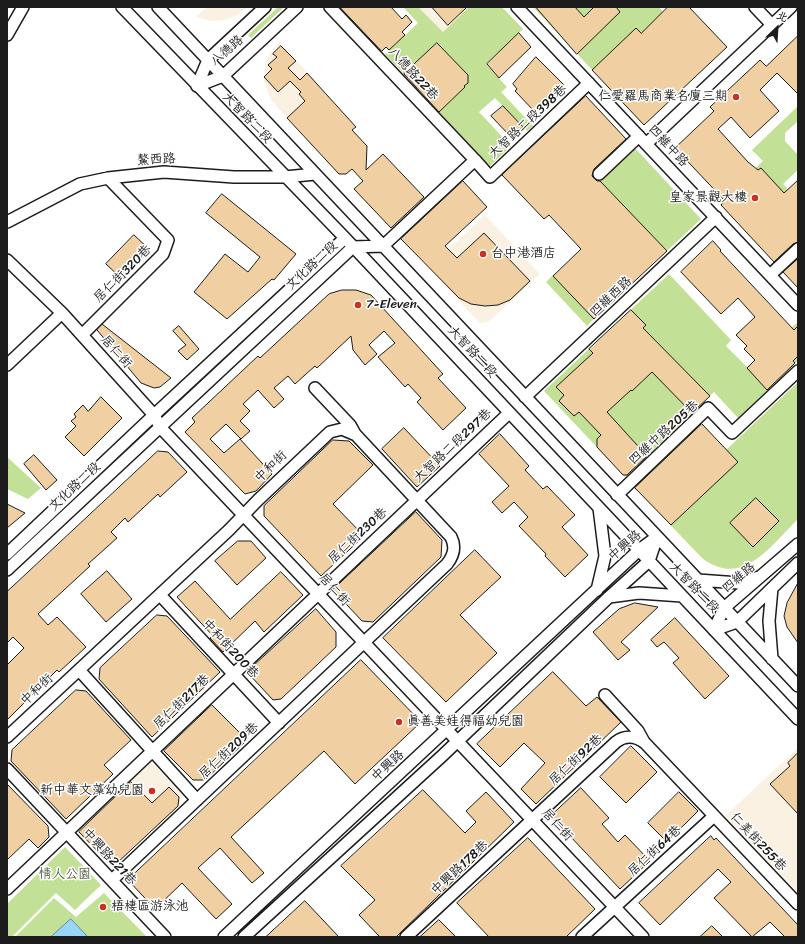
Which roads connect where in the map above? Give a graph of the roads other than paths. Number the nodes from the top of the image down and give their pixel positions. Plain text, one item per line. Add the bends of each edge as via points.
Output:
1 (23, 7) edge
2 (122, 7) edge
3 (158, 7) edge
4 (265, 7) edge
5 (297, 7) edge
6 (330, 7) edge
7 (517, 7) edge
8 (755, 7) edge
9 (791, 7) edge
10 (772, 25) junction
11 (7, 35) edge
12 (208, 60) junction
13 (223, 76) junction
14 (589, 83) junction
15 (197, 86) junction
16 (643, 140) junction
17 (475, 160) junction
18 (315, 174) junction
19 (600, 174) dead end
20 (285, 177) junction
21 (108, 178) junction
22 (716, 217) junction
23 (7, 222) edge
24 (345, 238) junction
25 (383, 246) junction
26 (353, 247) junction
27 (798, 249) edge
28 (7, 260) edge
29 (770, 275) junction
30 (798, 305) edge
31 (62, 313) junction
32 (82, 335) junction
33 (7, 365) edge
34 (798, 371) edge
35 (315, 388) dead end
36 (525, 397) junction
37 (509, 412) junction
38 (154, 415) junction
39 (160, 427) junction
40 (356, 435) junction
41 (617, 495) junction
42 (417, 499) junction
43 (600, 508) junction
44 (244, 514) junction
45 (657, 537) junction
46 (798, 544) edge
47 (639, 550) junction
48 (7, 554) edge
49 (649, 561) junction
50 (798, 564) edge
51 (7, 570) edge
52 (765, 574) junction
53 (698, 580) junction
54 (772, 588) junction
55 (597, 590) junction
56 (318, 593) junction
57 (160, 595) junction
58 (682, 596) junction
59 (608, 597) junction
60 (724, 608) junction
61 (737, 622) junction
62 (714, 630) junction
63 (364, 642) junction
64 (772, 659) junction
65 (80, 670) junction
66 (233, 673) junction
67 (798, 686) edge
68 (605, 695) dead end
69 (798, 719) edge
70 (279, 723) junction
71 (447, 730) junction
72 (7, 737) edge
73 (457, 741) junction
74 (645, 743) junction
75 (152, 750) junction
76 (7, 769) edge
77 (197, 800) junction
78 (714, 816) junction
79 (532, 820) junction
80 (66, 832) junction
81 (112, 880) junction
82 (7, 889) edge
83 (798, 904) edge
84 (615, 907) junction
85 (165, 937) edge
86 (224, 937) edge
87 (244, 937) edge
88 (406, 937) edge
89 (582, 937) edge
90 (643, 937) edge

1 - 11 street
2 - 15 street, 大智路二段
3 - 12 street, 大智路二段
4 - 12 street, 八德路
5 - 13 street, 八德路
6 - 17 street, 八德路22巷
7 - 14 street, 四維中路
8 - 10 street
9 - 10 street
10 - 16 street
12 - 13 street, 大智路二段
12 - 15 street, 八德路
13 - 15 street, 八德路
13 - 18 street, 大智路二段
14 - 16 street, 四維中路
14 - 17 street, 大智路二段398巷 via 490,177
15 - 20 street, 大智路二段
16 - 19 street
16 - 22 street, 四維中路
17 - 25 street, 大智路二段398巷
18 - 20 street, 鰲西路
18 - 25 street, 大智路二段
20 - 21 street, 鰲西路 via 164,172
20 - 24 street, 大智路二段
21 - 23 street, 鰲西路 via 80,184
21 - 32 street, 居仁街320巷 via 168,240 163,254
22 - 29 street, 四維中路
22 - 36 street, 四維西路
24 - 25 street, 文化路二段
24 - 26 street, 大智路二段
24 - 38 street, 文化路二段
25 - 26 street, 文化路二段
25 - 36 street, 大智路二段
26 - 37 street, 大智路二段
26 - 39 street, 文化路二段
27 - 29 street
28 - 31 street, 居仁街
29 - 30 street, 四維中路
31 - 32 street, 居仁街
31 - 33 street
32 - 38 street, 居仁街
34 - 41 street, 四維中路205巷 via 732,433 708,408
35 - 40 street via 350,425
36 - 41 street, 大智路二段
37 - 42 street, 大智路二段297巷
37 - 43 street, 大智路二段
38 - 39 street, 居仁街
38 - 48 street, 文化路二段
39 - 44 street, 居仁街
39 - 51 street, 文化路二段
40 - 42 street
40 - 44 street, 中和街 via 342,429 326,434
41 - 45 street, 大智路二段
42 - 56 street, 居仁街230巷
42 - 63 street via 451,537 454,547 452,558
43 - 47 street, 大智路二段
43 - 55 street via 605,556
44 - 56 street, 居仁街
44 - 57 street, 中和街
45 - 47 street, 中興路
45 - 49 street, 中興路
45 - 53 street, 大智路二段
46 - 52 street, 四維路
47 - 49 street, 大智路二段
47 - 55 street, 中興路
49 - 58 street, 大智路二段
49 - 59 street
50 - 54 street
52 - 53 street via 739,583
52 - 60 street, 四維路
53 - 60 street, 大智路二段
54 - 61 street
54 - 64 street via 769,621
55 - 71 street, 中興路
56 - 63 street, 居仁街
56 - 66 street, 居仁街217巷
57 - 65 street, 中和街
57 - 66 street, 中和街200巷
58 - 59 street via 639,593
58 - 62 street, 大智路二段
59 - 73 street
60 - 61 street, 大智路二段
60 - 62 street, 四維路
61 - 62 street
61 - 64 street, 大智路二段
62 - 69 street, 大智路二段
63 - 70 street, 居仁街209巷
63 - 71 street, 居仁街
64 - 67 street, 大智路二段
65 - 72 street, 中和街
65 - 75 street
66 - 70 street, 中和街200巷
66 - 75 street, 居仁街217巷
68 - 74 street via 638,731
70 - 77 street, 居仁街209巷
71 - 73 street, 居仁街
71 - 86 street, 中興路
73 - 79 street, 居仁街
73 - 87 street
74 - 78 street
74 - 79 street, 居仁街92巷 via 633,737 619,740
75 - 77 street
75 - 80 street, 居仁街217巷
76 - 80 street, 中興路221巷
77 - 81 street, 居仁街209巷
78 - 83 street, 仁美街255巷
78 - 84 street, 居仁街64巷
79 - 84 street, 居仁街
79 - 88 street, 中興路178巷
80 - 81 street, 中興路221巷
80 - 82 street, 居仁街217巷
81 - 85 street, 中興路221巷
84 - 89 street, 居仁街64巷
84 - 90 street, 居仁街

